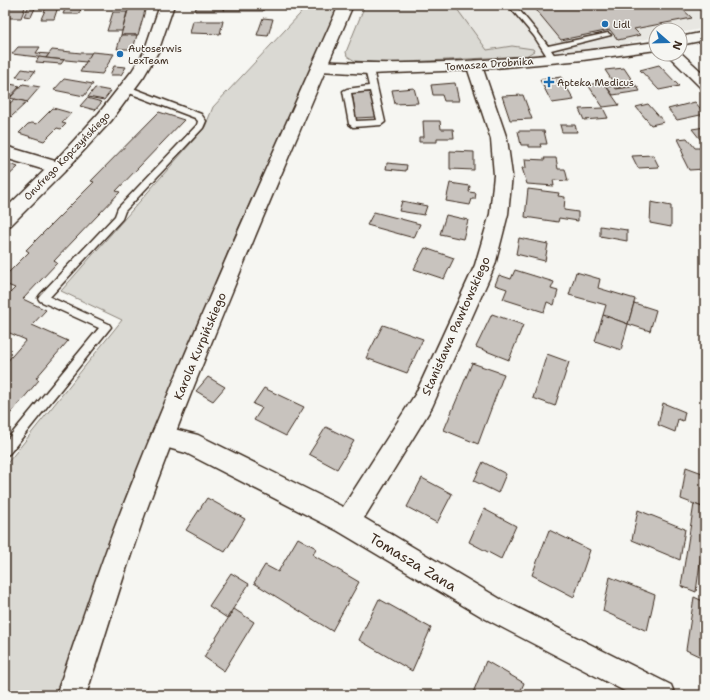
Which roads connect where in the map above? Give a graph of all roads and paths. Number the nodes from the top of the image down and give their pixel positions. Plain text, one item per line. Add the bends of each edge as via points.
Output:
1 (167, 5) edge
2 (346, 5) edge
3 (511, 5) edge
4 (608, 35) dead end
5 (705, 36) edge
6 (688, 39) edge
7 (648, 47) edge
8 (550, 54) junction
9 (682, 62) edge
10 (474, 65) junction
11 (320, 66) junction
12 (369, 70) junction
13 (705, 84) edge
14 (373, 88) junction
15 (127, 89) junction
16 (5, 152) edge
17 (58, 168) junction
18 (5, 220) edge
19 (162, 437) junction
20 (5, 450) edge
21 (347, 522) junction
22 (71, 695) edge
23 (661, 695) edge

1 - 15 street, Onufrego Kopczyńskiego via 151,52
2 - 11 street, Karola Kurpińskiego
3 - 8 lane
4 - 8 lane
5 - 6 street
7 - 8 street, Tomasza Drobnika
8 - 10 street, Tomasza Drobnika
9 - 13 street
10 - 12 street, Tomasza Drobnika
10 - 21 street, Stanisława Pawłowskiego via 499,139 503,175 499,214 485,265 424,400
11 - 12 street, Tomasza Drobnika
11 - 19 street, Karola Kurpińskiego
12 - 14 lane
14 - 14 lane via 381,122 353,124 347,91
15 - 17 street, Onufrego Kopczyńskiego
15 - 20 lane via 198,116 202,121 121,210 119,217 43,298 106,327
16 - 17 street
17 - 18 street, Onufrego Kopczyńskiego
19 - 21 street, Tomasza Zana via 190,443
19 - 22 street, Karola Kurpińskiego
21 - 23 street, Tomasza Zana via 492,609

